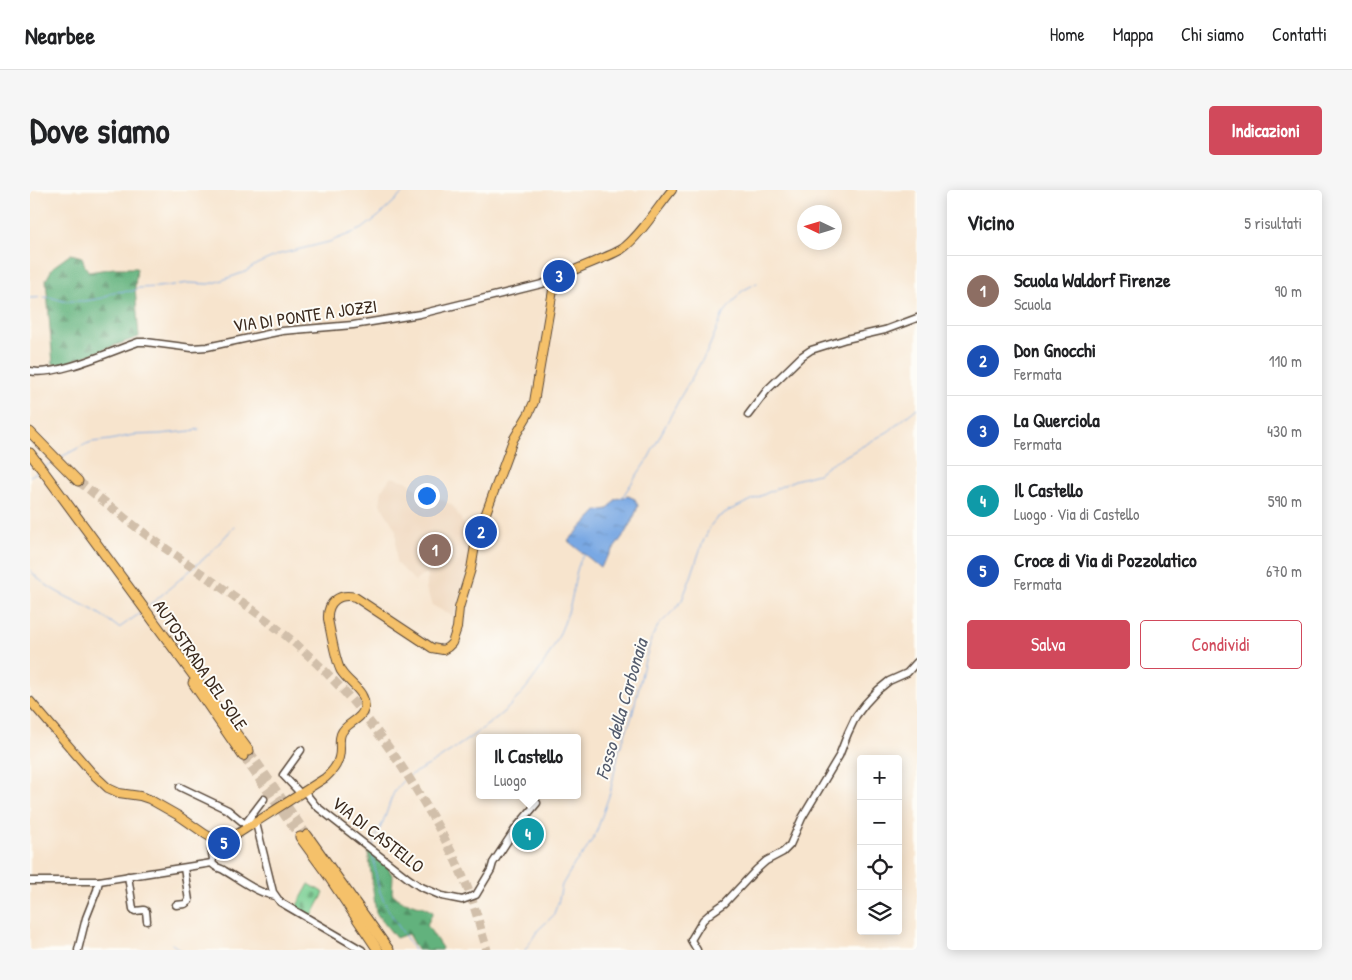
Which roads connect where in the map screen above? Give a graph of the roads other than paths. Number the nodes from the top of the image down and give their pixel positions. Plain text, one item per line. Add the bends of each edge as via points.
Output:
1 (672, 190) edge
2 (556, 281) junction
3 (917, 318) edge
4 (30, 371) edge
5 (748, 414) dead end
6 (30, 432) edge
7 (30, 453) edge
8 (78, 481) tunnel mouth
9 (917, 662) edge
10 (30, 701) edge
11 (301, 750) dead end
12 (246, 753) tunnel mouth
13 (180, 787) dead end
14 (302, 792) junction
15 (264, 799) dead end
16 (537, 803) dead end
17 (256, 823) junction
18 (246, 826) junction
19 (215, 840) junction
20 (212, 863) junction
21 (184, 868) junction
22 (128, 876) junction
23 (99, 880) junction
24 (30, 881) edge
25 (275, 896) junction
26 (176, 905) dead end
27 (147, 921) dead end
28 (78, 950) edge
29 (362, 950) edge
30 (378, 950) edge
31 (389, 950) edge
32 (697, 950) edge

1 - 2 main road via 625,247
2 - 4 street, VIA DI PONTE A JOZZI via 420,314 353,325 282,331 207,347 138,342 63,369
2 - 14 main road via 534,402 513,440 476,540 453,640 446,649 435,650 359,599 345,596 333,601 328,616 339,666 362,694 364,707 360,717 342,732 339,759 334,769
3 - 5 street via 811,350 767,390
6 - 8 highway
7 - 12 highway, AUTOSTRADA DEL SOLE via 191,670
9 - 32 street via 907,673 889,680 865,704 790,845 756,870 725,903 703,920 691,940
10 - 19 main road via 103,784 114,791 149,799
11 - 14 street, VIA DI CASTELLO via 283,775
13 - 18 street via 228,810
14 - 16 street, VIA DI CASTELLO via 396,870 442,896 462,900 476,895 493,862
14 - 17 main road
15 - 18 street
17 - 18 main road
17 - 25 street
18 - 19 main road via 227,840
19 - 20 street via 211,848
20 - 21 street
20 - 25 street via 235,878
21 - 22 street
21 - 26 street via 189,901
22 - 23 street
22 - 27 street via 133,909 146,911
23 - 24 street
23 - 28 street
25 - 29 street
30 - 31 highway via 304,836

